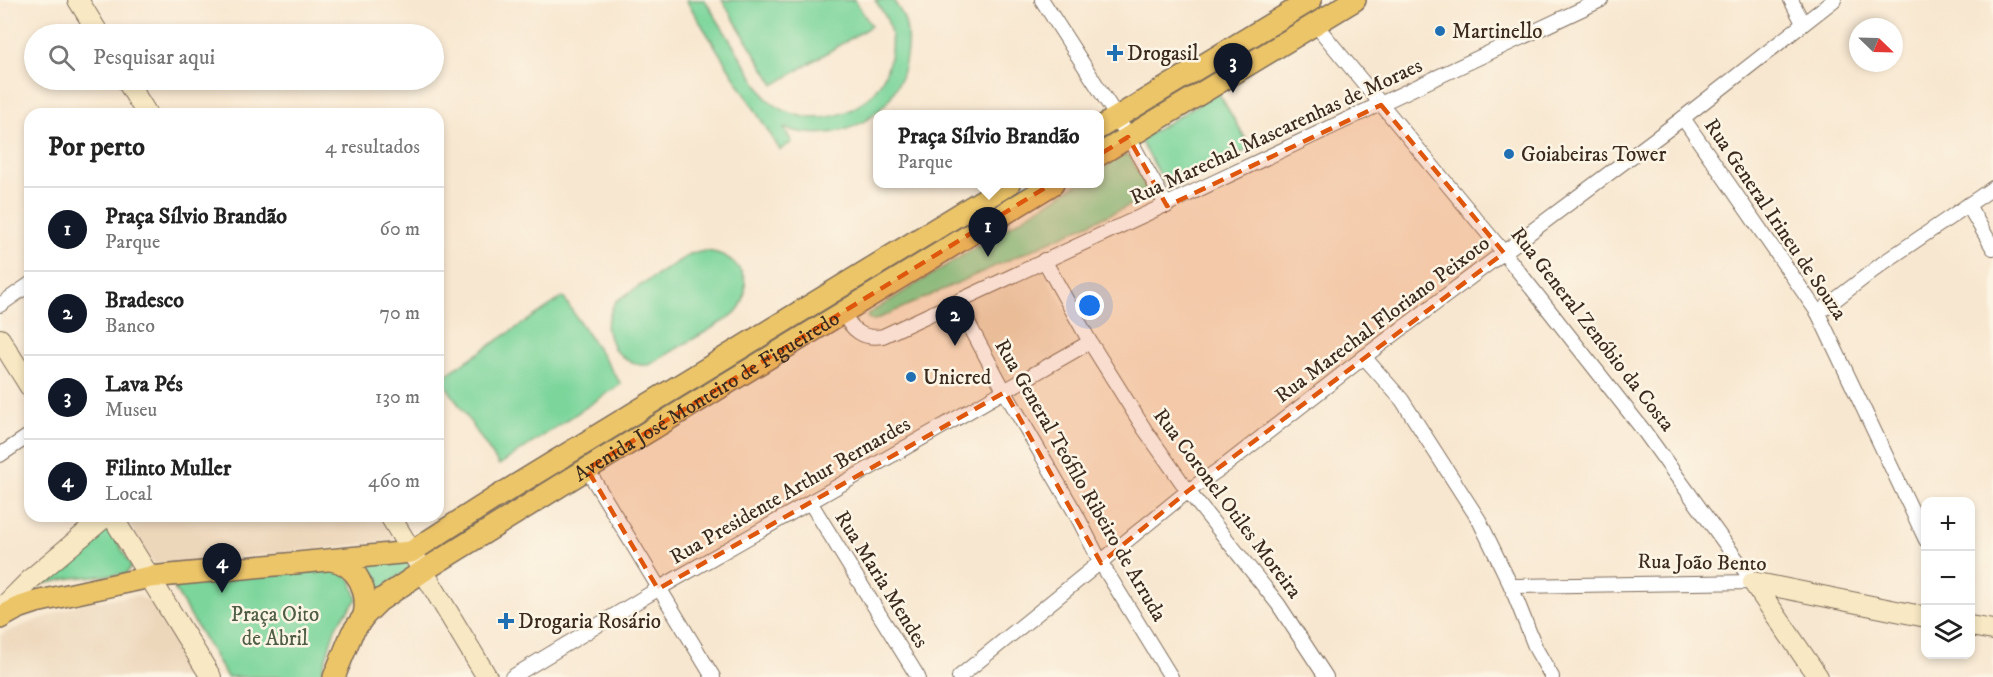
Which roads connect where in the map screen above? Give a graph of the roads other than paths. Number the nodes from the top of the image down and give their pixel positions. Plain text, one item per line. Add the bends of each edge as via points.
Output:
1 (78, 0) edge
2 (1042, 0) edge
3 (1311, 0) edge
4 (1354, 0) edge
5 (1601, 0) edge
6 (1791, 0) edge
7 (1834, 0) edge
8 (1803, 23) junction
9 (93, 24) edge
10 (1315, 24) junction
11 (132, 90) edge
12 (1381, 105) junction
13 (143, 108) edge
14 (1102, 110) edge
15 (1683, 118) junction
16 (1108, 122) edge
17 (1128, 137) junction
18 (1104, 152) edge
19 (1001, 188) edge
20 (1045, 188) edge
21 (1993, 188) edge
22 (1968, 205) junction
23 (1167, 206) junction
24 (1993, 248) edge
25 (1504, 253) junction
26 (1044, 260) junction
27 (24, 288) edge
28 (957, 302) junction
29 (0, 304) edge
30 (843, 313) junction
31 (1818, 313) junction
32 (0, 339) edge
33 (1090, 342) junction
34 (1364, 357) junction
35 (24, 377) edge
36 (1005, 392) junction
37 (24, 439) edge
38 (0, 455) edge
39 (587, 469) junction
40 (1188, 491) junction
41 (810, 502) junction
42 (99, 522) edge
43 (116, 522) edge
44 (394, 522) edge
45 (1921, 529) edge
46 (411, 552) junction
47 (326, 560) junction
48 (1101, 563) junction
49 (423, 571) junction
50 (150, 577) junction
51 (1753, 582) junction
52 (1511, 586) junction
53 (658, 589) junction
54 (0, 610) edge
55 (364, 616) junction
56 (1921, 616) edge
57 (0, 618) edge
58 (1975, 627) edge
59 (1993, 630) edge
60 (211, 677) edge
61 (334, 677) edge
62 (488, 677) edge
63 (512, 677) edge
64 (712, 677) edge
65 (918, 677) edge
66 (959, 677) edge
67 (1171, 677) edge
68 (1326, 677) edge
69 (1552, 677) edge
70 (1818, 677) edge

1 - 9 street
2 - 14 street
3 - 16 main road
4 - 10 main road
5 - 12 street, Rua Marechal Mascarenhas de Moraes
6 - 8 street
7 - 8 street, Rua Marechal Floriano Peixoto
8 - 15 street, Rua Marechal Floriano Peixoto
10 - 12 street, Rua General Zenóbio da Costa
10 - 17 main road
11 - 13 street
12 - 23 street, Rua Marechal Mascarenhas de Moraes
12 - 25 street, Rua General Zenóbio da Costa
15 - 25 street, Rua Marechal Floriano Peixoto
15 - 31 street, Rua General Irineu de Souza
16 - 17 street
17 - 18 main road
17 - 23 street
19 - 46 main road, Avenida José Monteiro de Figueiredo
20 - 30 main road, Avenida José Monteiro de Figueiredo
21 - 22 street
22 - 24 street
22 - 31 street via 1883,262
23 - 26 street, Rua Marechal Mascarenhas de Moraes
25 - 34 street, Rua Marechal Floriano Peixoto
25 - 51 street, Rua General Zenóbio da Costa via 1644,431
26 - 28 street, Rua Marechal Mascarenhas de Moraes
26 - 33 street, Rua Coronel Otiles Moreira
27 - 29 street
28 - 30 street, Rua Marechal Mascarenhas de Moraes via 875,337 857,332
28 - 36 street, Rua General Teófilo Ribeiro de Arruda
30 - 39 main road, Avenida José Monteiro de Figueiredo
31 - 45 street, Rua General Irineu de Souza
32 - 35 street
33 - 36 street, Rua Presidente Arthur Bernardes
33 - 40 street, Rua Coronel Otiles Moreira via 1144,430
34 - 40 street, Rua Marechal Floriano Peixoto
34 - 52 street via 1401,400 1479,519
36 - 41 street, Rua Presidente Arthur Bernardes
36 - 48 street, Rua General Teófilo Ribeiro de Arruda
37 - 38 street
39 - 49 main road, Avenida José Monteiro de Figueiredo
39 - 53 street
40 - 48 street, Rua Marechal Floriano Peixoto
40 - 68 street, Rua Coronel Otiles Moreira via 1278,604
41 - 53 street, Rua Presidente Arthur Bernardes
41 - 65 street, Rua Maria Mendes
42 - 54 street
43 - 50 street
44 - 46 street
46 - 47 main road
46 - 49 street
47 - 50 main road
47 - 55 main road via 342,562 352,570 365,593
48 - 66 street, Rua Marechal Floriano Peixoto
48 - 67 street, Rua General Teófilo Ribeiro de Arruda
49 - 55 main road, Avenida José Monteiro de Figueiredo
49 - 62 street
50 - 57 main road via 46,599
50 - 60 street
51 - 52 street, Rua João Bento
51 - 56 street, Rua João Bento
51 - 70 street, Rua General Zenóbio da Costa
52 - 69 street via 1536,649
53 - 63 street, Rua Presidente Arthur Bernardes
53 - 64 street
55 - 61 main road, Avenida José Monteiro de Figueiredo via 345,647
58 - 59 street

